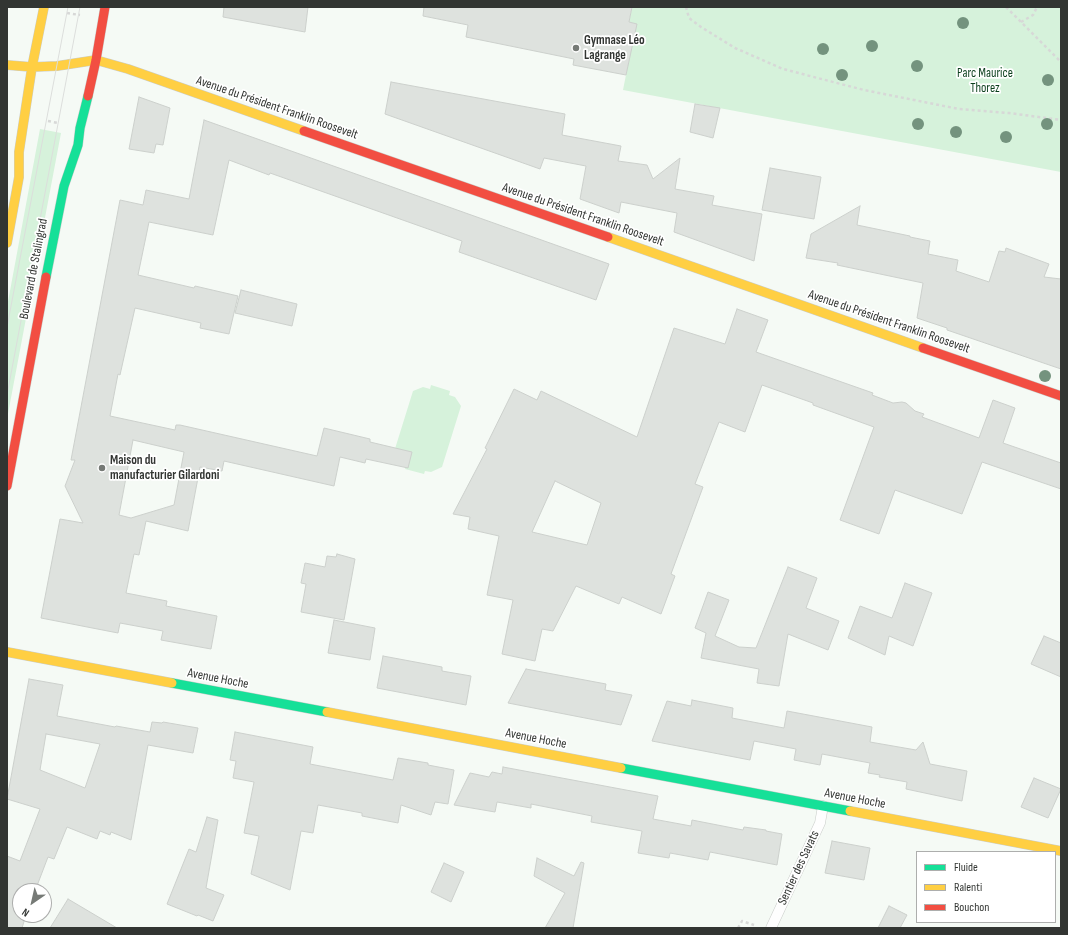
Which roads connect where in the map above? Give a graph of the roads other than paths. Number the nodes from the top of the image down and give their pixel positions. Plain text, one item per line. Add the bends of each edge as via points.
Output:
1 (44, 7) edge
2 (105, 7) edge
3 (96, 60) junction
4 (7, 65) edge
5 (32, 67) junction
6 (7, 244) edge
7 (1061, 396) edge
8 (7, 486) edge
9 (7, 652) edge
10 (822, 806) junction
11 (1061, 851) edge
12 (771, 928) edge

1 - 5 street
2 - 3 street, Boulevard de Stalingrad
3 - 5 street
3 - 7 street, Avenue du Président Franklin Roosevelt via 143,74
3 - 8 street, Boulevard de Stalingrad via 76,151 64,186
4 - 5 street
5 - 6 street via 19,152 19,177
9 - 10 street, Avenue Hoche
10 - 11 street, Avenue Hoche
10 - 12 lane, Sentier des Savats via 820,823

